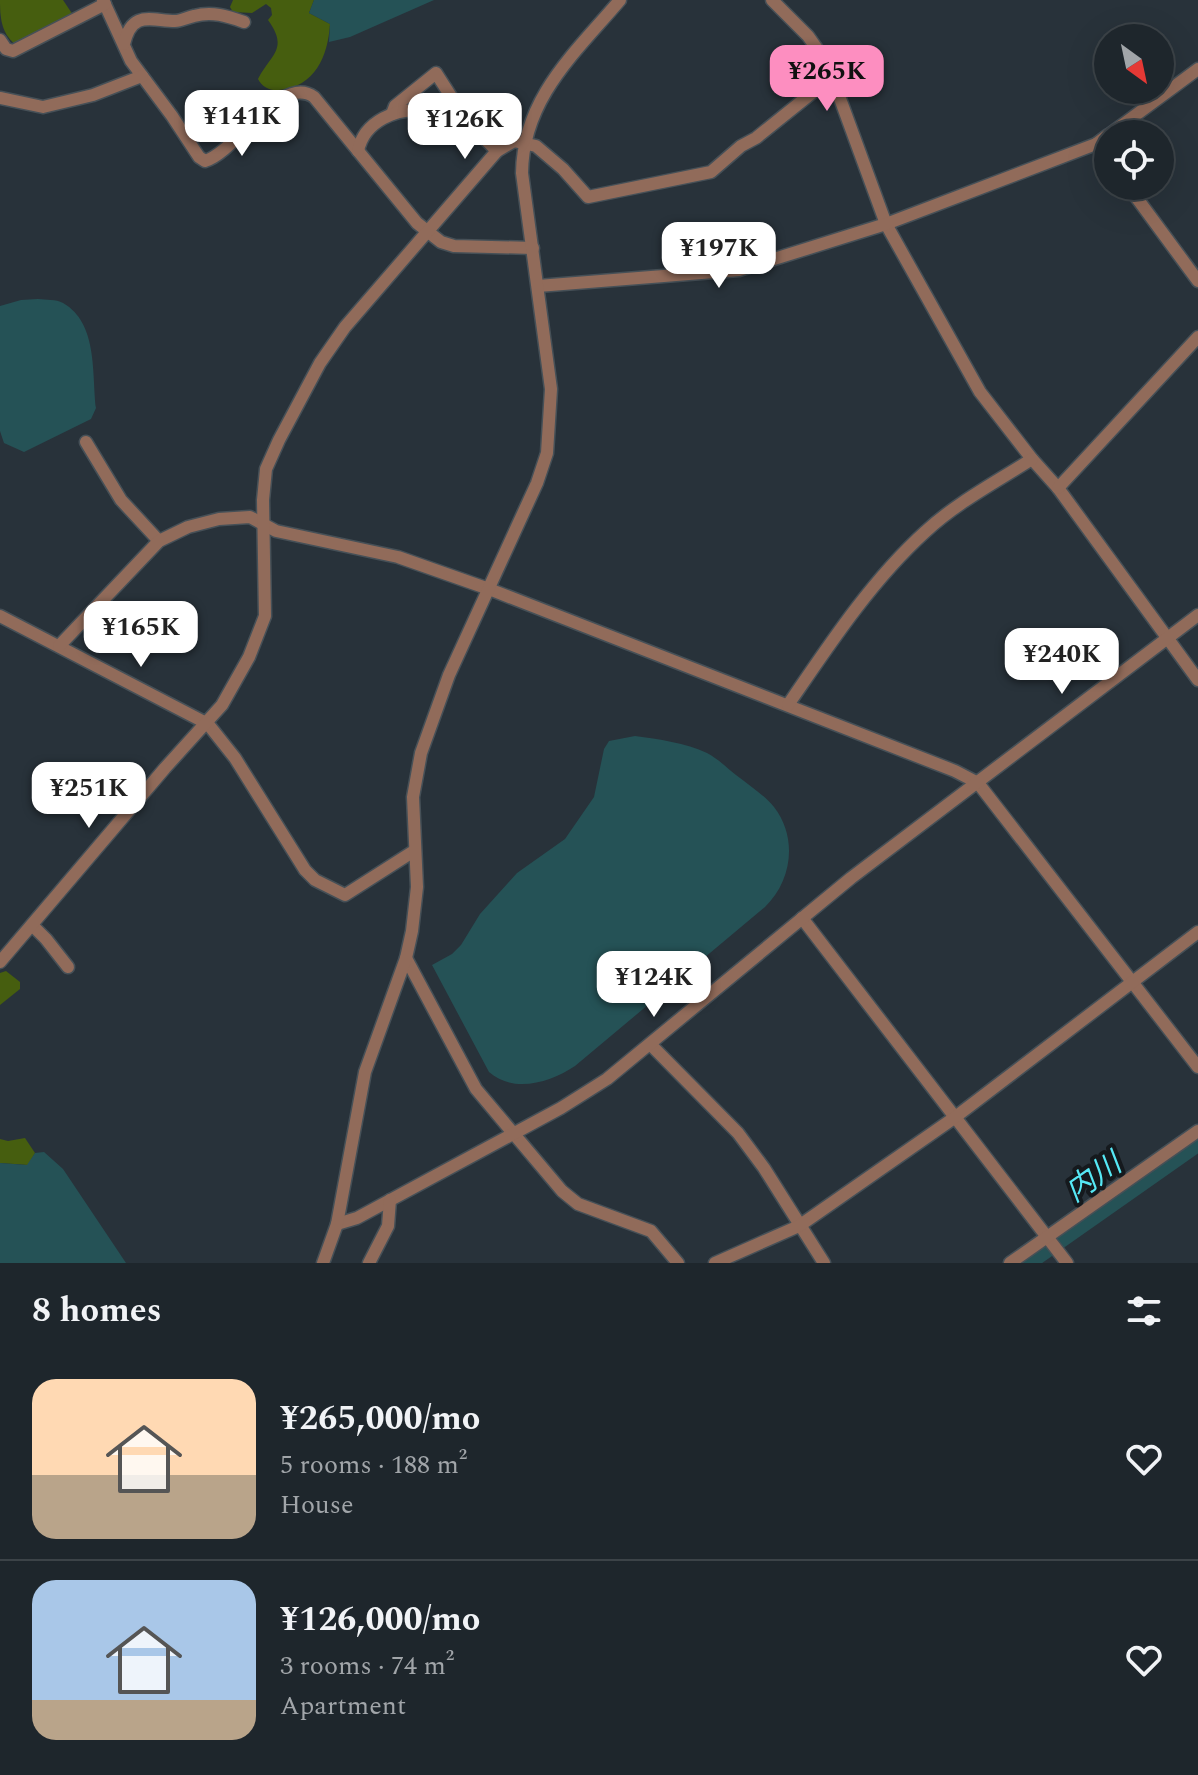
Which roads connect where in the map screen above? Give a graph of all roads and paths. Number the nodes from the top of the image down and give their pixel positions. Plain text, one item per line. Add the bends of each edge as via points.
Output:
1 (620, 0) edge
2 (772, 0) edge
3 (104, 2) edge
4 (244, 22) dead end
5 (0, 40) edge
6 (124, 44) junction
7 (1198, 69) edge
8 (142, 76) junction
9 (833, 76) junction
10 (1, 98) edge
11 (425, 111) dead end
12 (392, 114) junction
13 (1129, 120) edge
14 (524, 143) junction
15 (1094, 145) edge
16 (358, 151) junction
17 (497, 151) junction
18 (1138, 200) edge
19 (886, 224) junction
20 (427, 232) junction
21 (533, 248) junction
22 (1198, 281) edge
23 (538, 286) junction
24 (1198, 337) edge
25 (86, 442) dead end
26 (1032, 459) junction
27 (1058, 488) junction
28 (263, 524) junction
29 (159, 541) junction
30 (489, 589) junction
31 (1198, 615) edge
32 (0, 616) edge
33 (1167, 639) junction
34 (59, 646) junction
35 (1198, 680) edge
36 (788, 705) junction
37 (208, 724) junction
38 (978, 783) junction
39 (414, 851) junction
40 (802, 918) junction
41 (32, 925) junction
42 (1198, 932) edge
43 (406, 958) junction
44 (0, 962) edge
45 (68, 967) dead end
46 (1131, 982) junction
47 (651, 1045) junction
48 (1198, 1067) edge
49 (954, 1118) junction
50 (1198, 1131) edge
51 (514, 1133) junction
52 (390, 1200) junction
53 (337, 1224) junction
54 (799, 1226) junction
55 (1050, 1242) junction
56 (323, 1263) edge
57 (369, 1263) edge
58 (678, 1263) edge
59 (715, 1263) edge
60 (824, 1263) edge
61 (1010, 1263) edge
62 (1067, 1263) edge

1 - 14 street via 548,86
2 - 9 street via 818,48
3 - 5 street via 13,51
3 - 6 street
4 - 6 street via 208,13 175,21 149,17 130,29
6 - 8 street
7 - 13 street
8 - 10 street via 43,107
8 - 16 street via 205,161 297,92 314,97
9 - 14 street via 711,172 588,197 536,146
9 - 19 street
11 - 12 street
12 - 16 street via 364,134
12 - 17 street via 436,73 466,120
14 - 17 street via 514,141
14 - 21 street via 522,173
15 - 19 street
16 - 20 street
17 - 20 street
18 - 22 street
19 - 23 street via 739,270
19 - 26 street via 980,392
20 - 21 street via 454,246
20 - 28 street via 320,363 266,469
21 - 23 street
23 - 30 street via 551,389 547,453
24 - 27 street
25 - 29 street via 121,500
26 - 27 street
26 - 36 street via 940,518 904,552 838,632
27 - 33 street
28 - 29 street via 250,517 219,519
28 - 30 street via 398,557
28 - 37 street via 265,616 242,669
29 - 34 street
30 - 36 street
30 - 39 street via 449,675 421,753 413,797
31 - 33 street
32 - 34 street
33 - 35 street
33 - 38 street
34 - 37 street
36 - 38 street
37 - 39 street via 315,880 345,895
37 - 41 street
38 - 40 street
38 - 46 street
39 - 43 street via 416,909
40 - 47 street
40 - 49 street
41 - 44 street
41 - 45 street
42 - 46 street
43 - 51 street via 476,1089
43 - 53 street via 365,1072
46 - 48 street
46 - 49 street
47 - 51 street via 585,1094
47 - 54 street via 738,1133
49 - 54 street
49 - 55 street
50 - 55 street
51 - 52 street
51 - 58 street via 569,1198 651,1231
52 - 53 street
52 - 57 street via 388,1226
53 - 56 street
54 - 59 street
54 - 60 street
55 - 61 street
55 - 62 street

